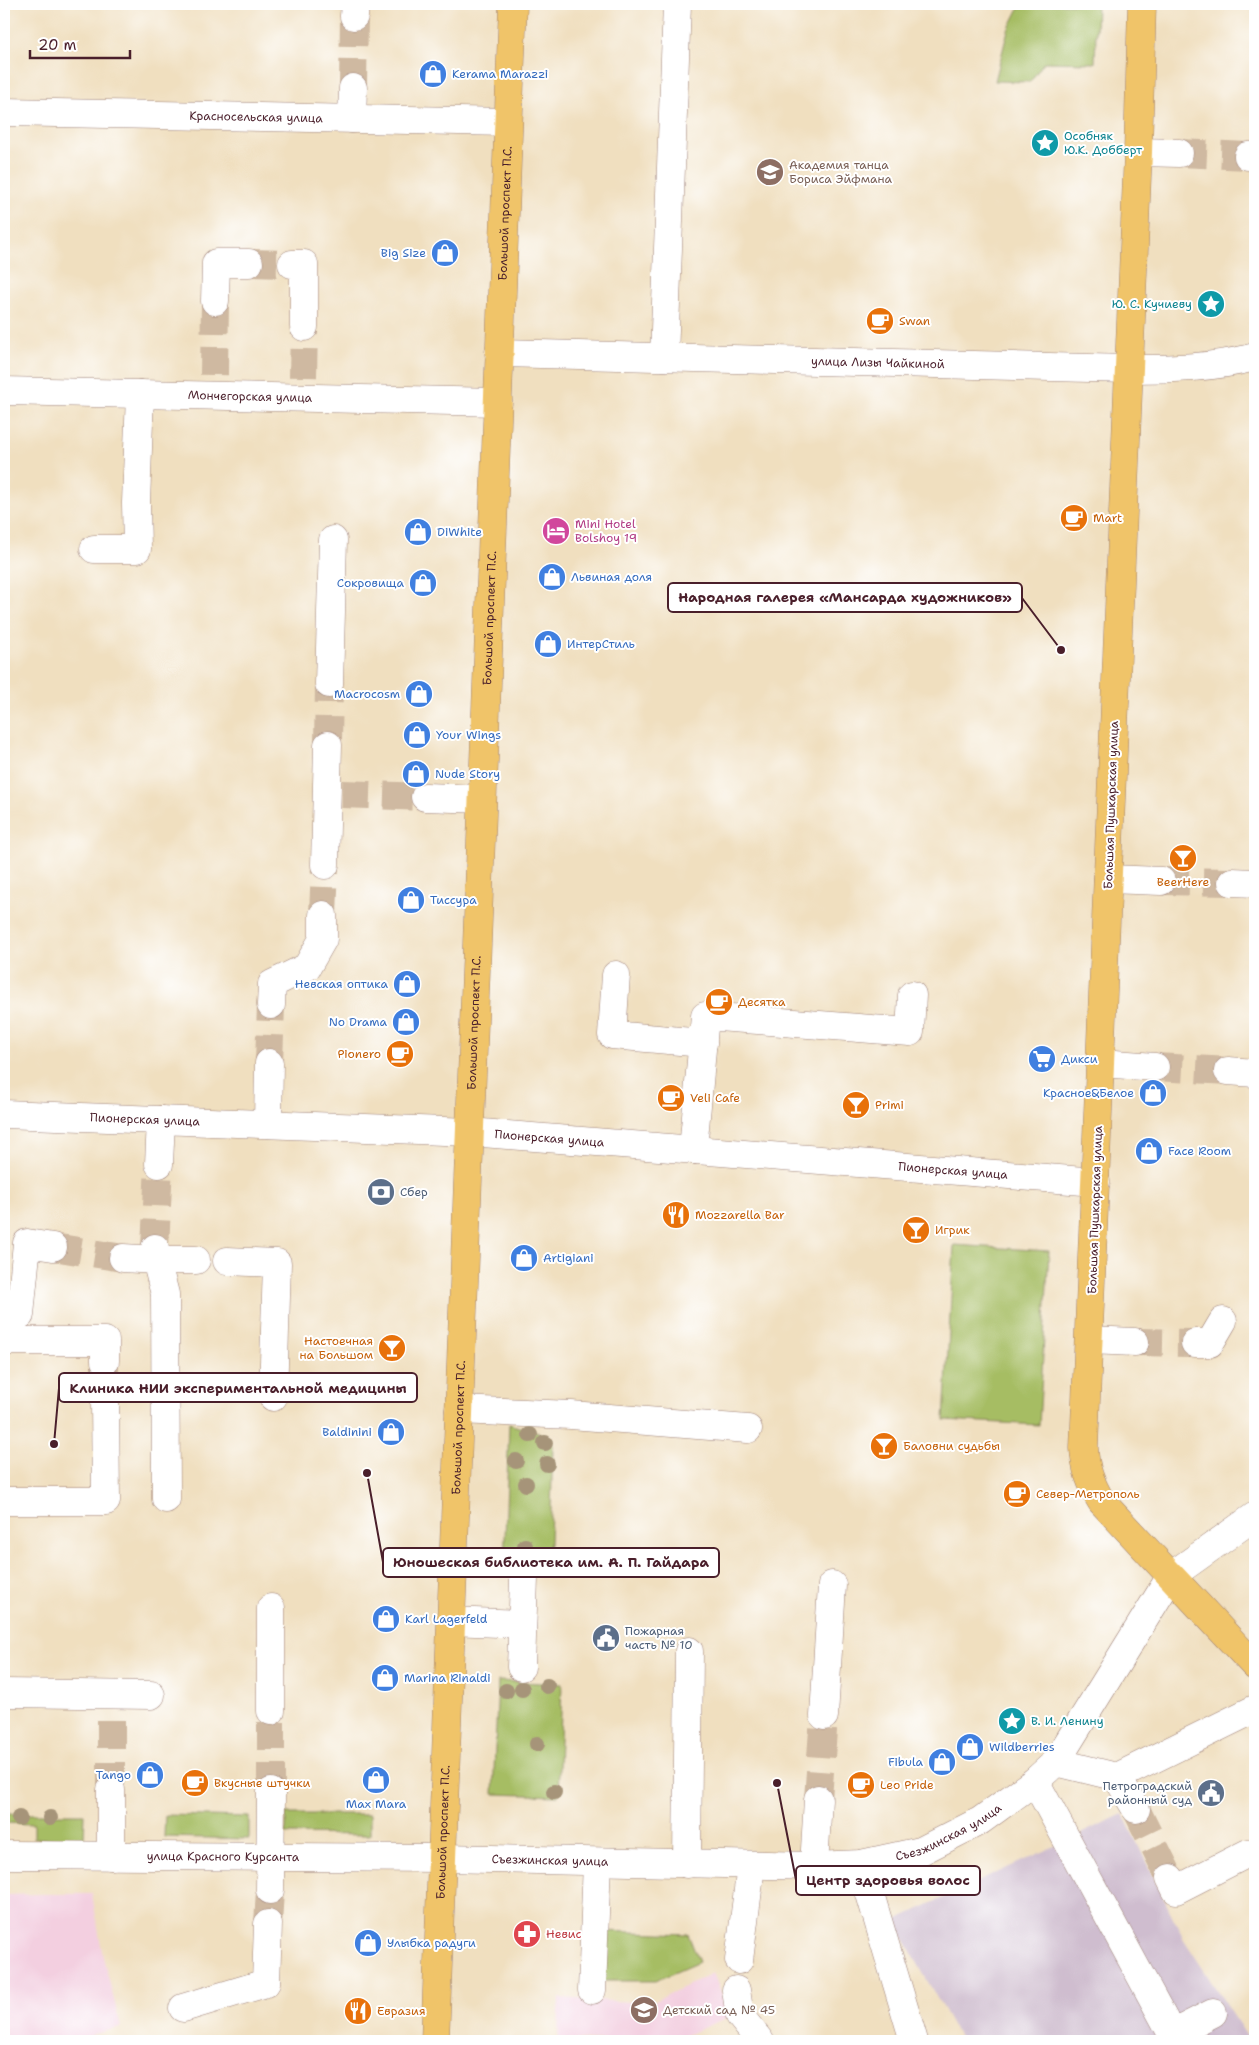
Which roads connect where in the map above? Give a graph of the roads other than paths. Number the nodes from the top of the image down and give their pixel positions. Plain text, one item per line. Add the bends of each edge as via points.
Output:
1 (513, 4) edge
2 (677, 4) edge
3 (1142, 4) edge
4 (353, 88) tunnel mouth
5 (4, 112) edge
6 (352, 119) junction
7 (508, 122) junction
8 (1138, 152) junction
9 (1179, 153) tunnel mouth
10 (249, 263) tunnel mouth
11 (292, 264) dead end
12 (215, 301) tunnel mouth
13 (304, 327) tunnel mouth
14 (499, 353) junction
15 (664, 357) junction
16 (1255, 357) edge
17 (1129, 369) junction
18 (4, 391) edge
19 (140, 394) junction
20 (498, 402) junction
21 (333, 540) dead end
22 (94, 549) dead end
23 (329, 684) tunnel mouth
24 (328, 745) tunnel mouth
25 (425, 797) tunnel mouth
26 (482, 799) junction
27 (325, 865) tunnel mouth
28 (1108, 879) junction
29 (1161, 881) tunnel mouth
30 (323, 915) tunnel mouth
31 (616, 975) dead end
32 (912, 995) dead end
33 (271, 1005) tunnel mouth
34 (703, 1043) junction
35 (269, 1063) tunnel mouth
36 (1101, 1063) junction
37 (1155, 1067) tunnel mouth
38 (1228, 1071) tunnel mouth
39 (1255, 1073) edge
40 (4, 1114) edge
41 (161, 1120) junction
42 (268, 1124) junction
43 (470, 1132) junction
44 (693, 1150) junction
45 (159, 1164) tunnel mouth
46 (1096, 1182) junction
47 (53, 1247) tunnel mouth
48 (155, 1254) junction
49 (123, 1258) tunnel mouth
50 (196, 1260) dead end
51 (227, 1261) dead end
52 (4, 1321) edge
53 (1223, 1321) dead end
54 (1089, 1340) junction
55 (4, 1341) edge
56 (1135, 1342) tunnel mouth
57 (1195, 1343) tunnel mouth
58 (105, 1361) tunnel mouth
59 (273, 1397) dead end
60 (106, 1400) tunnel mouth
61 (459, 1410) junction
62 (748, 1430) dead end
63 (166, 1499) dead end
64 (4, 1500) edge
65 (1255, 1516) edge
66 (1170, 1576) junction
67 (524, 1578) dead end
68 (832, 1585) dead end
69 (271, 1608) dead end
70 (452, 1621) junction
71 (522, 1624) junction
72 (689, 1651) dead end
73 (1255, 1666) edge
74 (521, 1667) dead end
75 (4, 1693) edge
76 (151, 1695) dead end
77 (1255, 1709) edge
78 (271, 1712) tunnel mouth
79 (824, 1716) tunnel mouth
80 (1056, 1762) junction
81 (1117, 1777) junction
82 (1035, 1781) junction
83 (111, 1790) tunnel mouth
84 (271, 1792) tunnel mouth
85 (818, 1799) tunnel mouth
86 (1136, 1809) tunnel mouth
87 (1248, 1853) dead end
88 (4, 1856) edge
89 (110, 1856) junction
90 (270, 1858) junction
91 (442, 1858) junction
92 (597, 1862) junction
93 (687, 1864) junction
94 (861, 1864) junction
95 (751, 1866) junction
96 (814, 1866) junction
97 (1170, 1878) tunnel mouth
98 (270, 1890) tunnel mouth
99 (268, 1924) tunnel mouth
100 (739, 1960) dead end
101 (592, 1990) dead end
102 (736, 1990) dead end
103 (183, 2008) dead end
104 (1213, 2013) dead end
105 (435, 2041) edge
106 (760, 2041) edge
107 (914, 2041) edge

1 - 7 main road, Большой проспект П.С.
2 - 15 street
3 - 8 main road, Большая Пушкарская улица
4 - 6 street
5 - 6 street, Красносельская улица
6 - 7 street, Красносельская улица
7 - 14 main road, Большой проспект П.С.
8 - 9 street
8 - 17 main road, Большая Пушкарская улица
10 - 12 street via 216,263
11 - 13 street via 304,264
14 - 15 street, улица Лизы Чайкиной
14 - 20 main road, Большой проспект П.С.
15 - 17 street, улица Лизы Чайкиной
16 - 17 street, улица Лизы Чайкиной via 1170,369
17 - 28 main road, Большая Пушкарская улица
18 - 19 street, Мончегорская улица
19 - 20 street, Мончегорская улица via 214,385 303,387
19 - 22 street via 137,548
20 - 26 main road, Большой проспект П.С.
21 - 23 street
24 - 27 street via 334,794
25 - 26 street
26 - 43 main road, Большой проспект П.С.
28 - 29 street
28 - 36 main road, Большая Пушкарская улица
30 - 33 street via 323,939 306,967 272,984
31 - 34 street via 612,1035
32 - 34 street via 910,1032 705,1016
34 - 44 street
35 - 42 street
36 - 37 street
36 - 46 main road, Большая Пушкарская улица
38 - 39 street
40 - 41 street, Пионерская улица
41 - 42 street, Пионерская улица
41 - 45 street
42 - 43 street, Пионерская улица
43 - 44 street, Пионерская улица
43 - 61 main road, Большой проспект П.С.
44 - 46 street, Пионерская улица
46 - 54 main road, Большая Пушкарская улица
47 - 52 street via 27,1243 20,1315
48 - 49 street
48 - 50 street
48 - 63 street via 165,1294
51 - 59 street via 277,1263
53 - 57 street via 1210,1343
54 - 56 street
54 - 66 main road, Большая Пушкарская улица via 1084,1448 1090,1482 1101,1501
55 - 58 street via 104,1341
60 - 64 street via 106,1501
61 - 62 street via 571,1415
61 - 70 main road, Большой проспект П.С.
65 - 66 street, Съезжинская улица
66 - 73 main road, Большая Пушкарская улица
66 - 80 street, Съезжинская улица
67 - 71 street
68 - 79 street
69 - 78 street
70 - 71 street
70 - 91 main road, Большой проспект П.С.
71 - 74 street
72 - 93 street
75 - 76 street via 111,1702
77 - 81 street
80 - 81 street
80 - 82 street, Съезжинская улица
81 - 86 street
82 - 94 street, Съезжинская улица via 980,1821 921,1851
82 - 104 street via 1172,2034
83 - 89 street
84 - 90 street
85 - 96 street
87 - 97 street via 1176,1890
88 - 89 street, улица Красного Курсанта
89 - 90 street, улица Красного Курсанта
90 - 91 street, улица Красного Курсанта
90 - 98 street
91 - 92 street, Съезжинская улица
91 - 105 main road, Большой проспект П.С.
92 - 93 street, Съезжинская улица
92 - 101 street
93 - 95 street, Съезжинская улица
94 - 96 street, Съезжинская улица
94 - 107 street
95 - 96 street, Съезжинская улица
95 - 100 street
99 - 103 street via 266,1983
102 - 106 street via 740,2016

